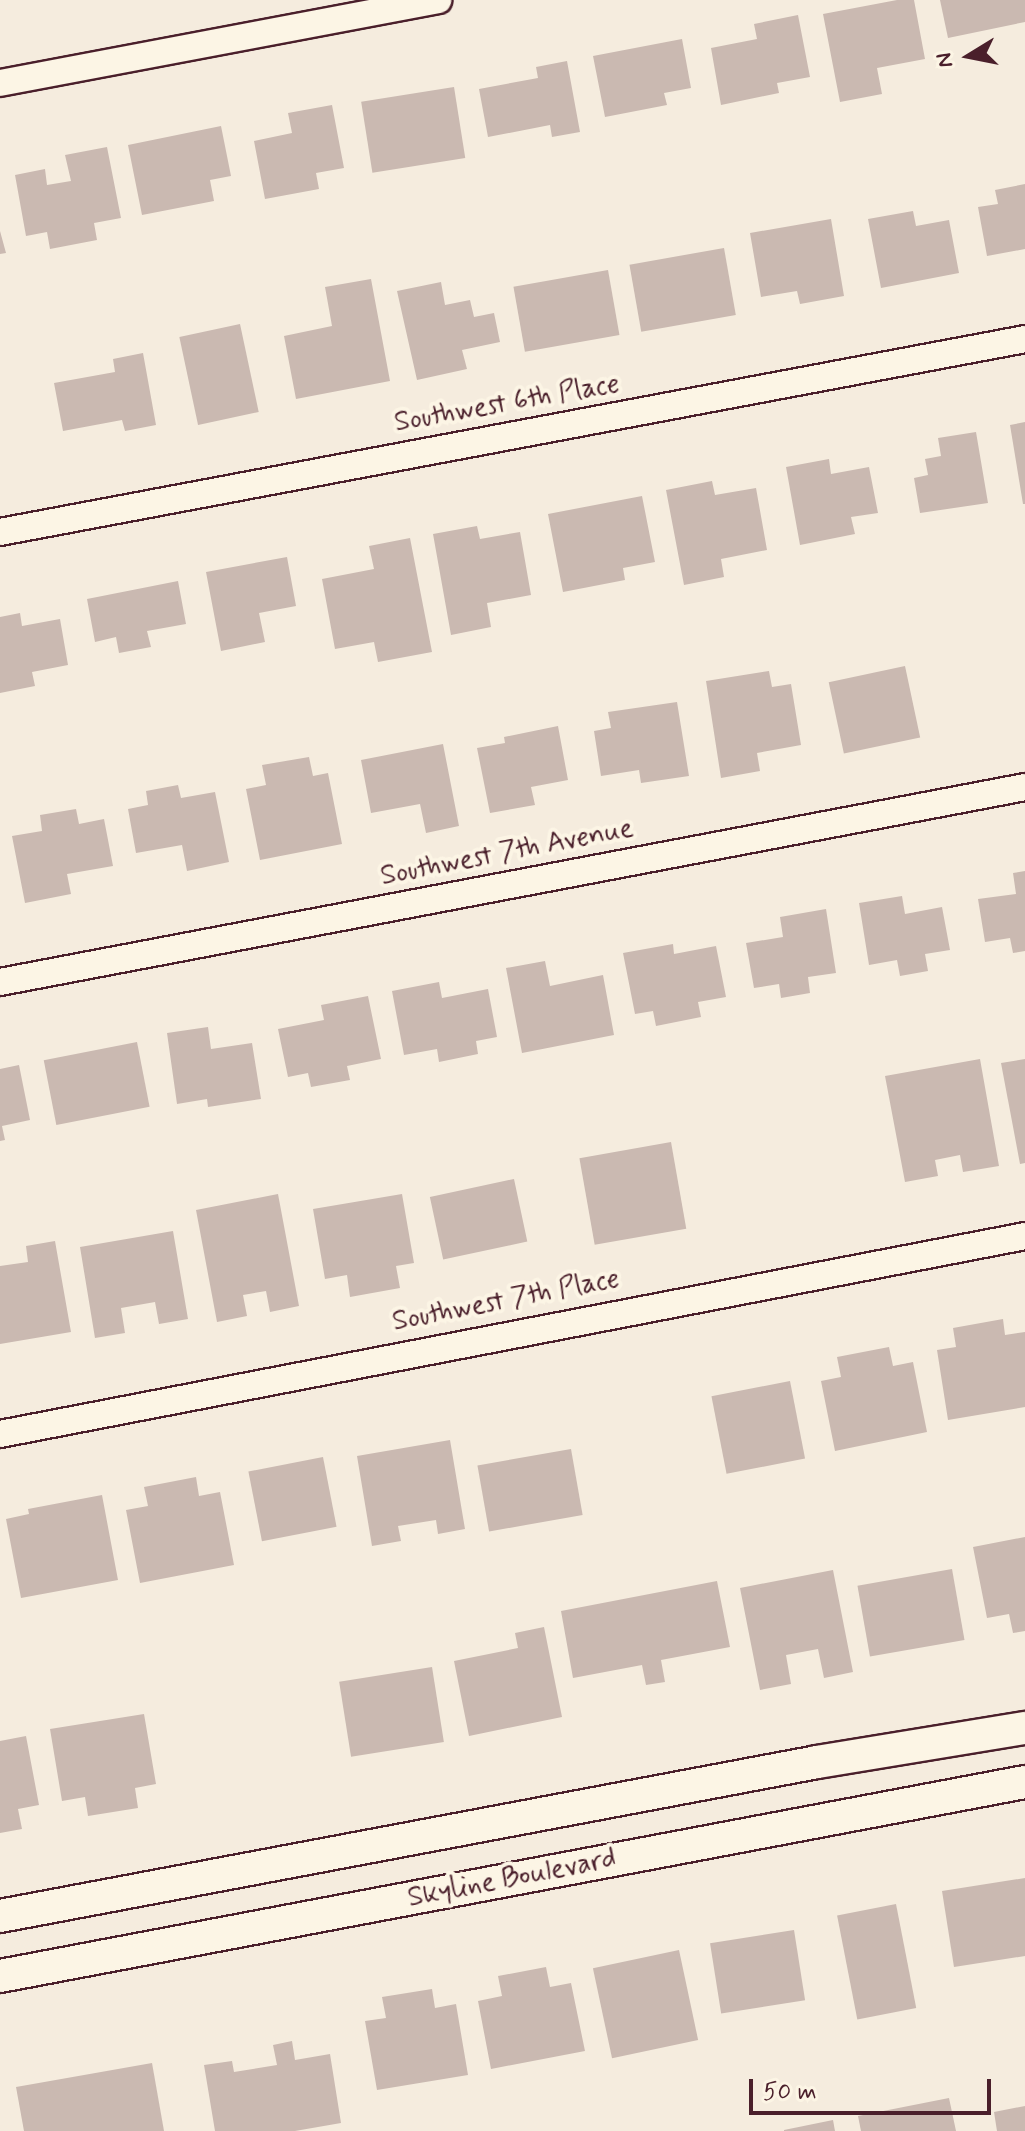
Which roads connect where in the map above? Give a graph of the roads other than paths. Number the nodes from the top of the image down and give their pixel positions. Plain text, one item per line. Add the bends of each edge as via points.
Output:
1 (438, 0) edge
2 (0, 83) edge
3 (1025, 339) edge
4 (0, 532) edge
5 (1025, 787) edge
6 (0, 982) edge
7 (1025, 1236) edge
8 (0, 1434) edge
9 (1025, 1728) edge
10 (1025, 1782) edge
11 (0, 1916) edge
12 (0, 1976) edge

1 - 2 street
3 - 4 street, Southwest 6th Place
5 - 6 street, Southwest 7th Avenue
7 - 8 street, Southwest 7th Place
9 - 11 street, Skyline Boulevard via 817,1762
10 - 12 street, Skyline Boulevard

